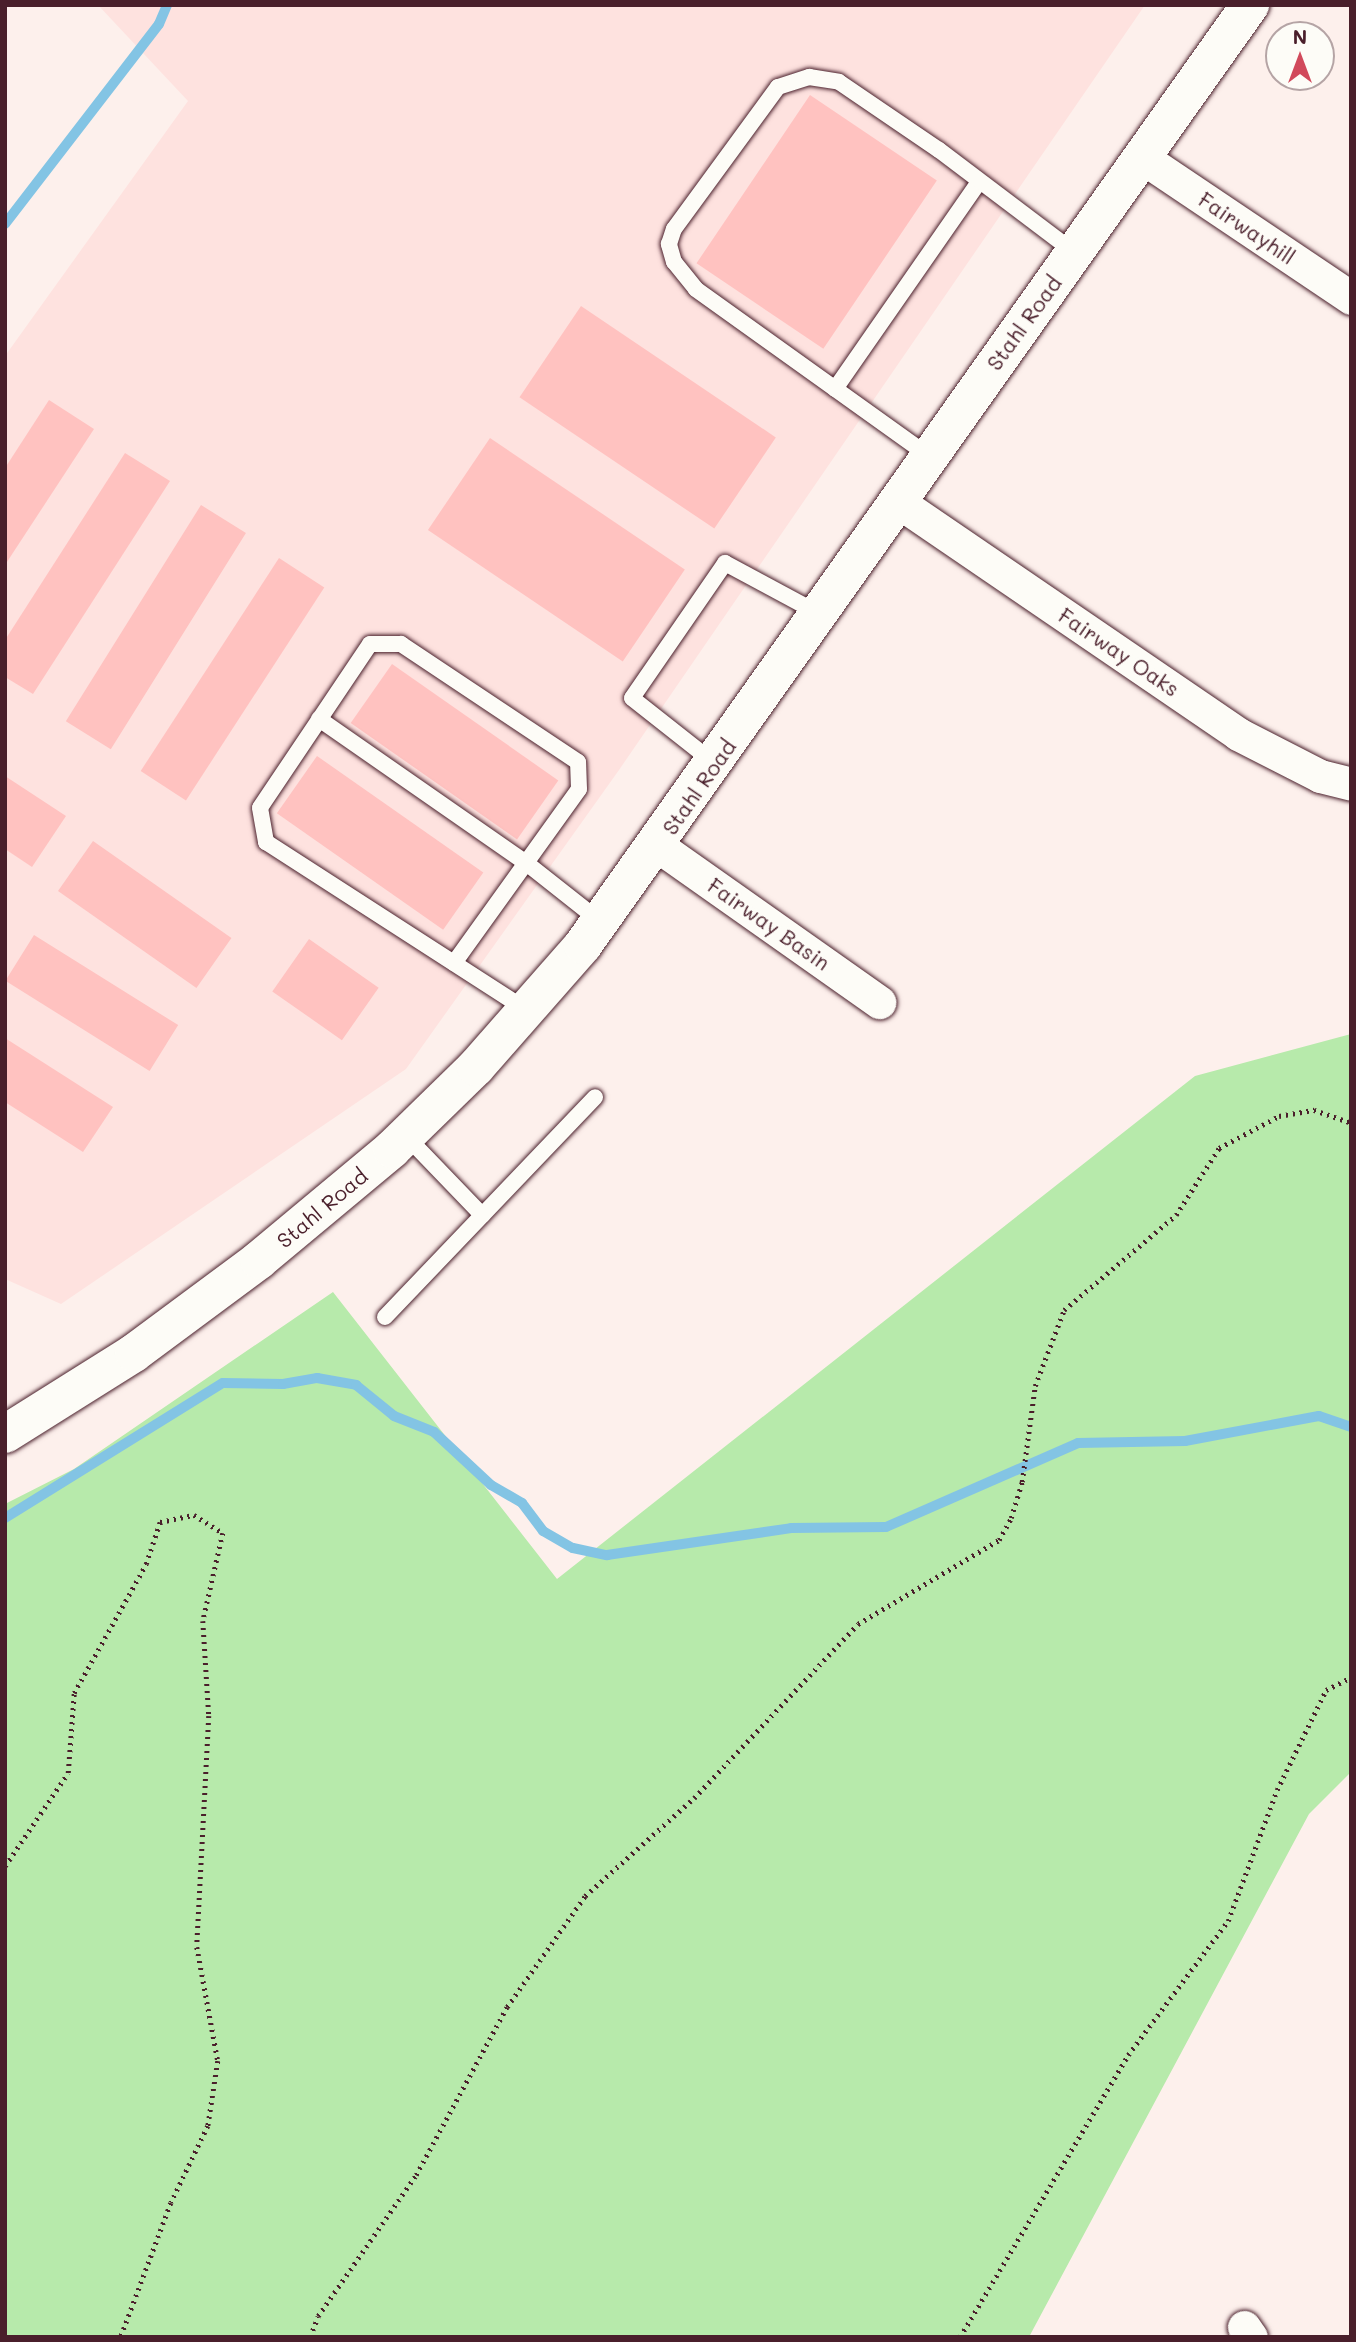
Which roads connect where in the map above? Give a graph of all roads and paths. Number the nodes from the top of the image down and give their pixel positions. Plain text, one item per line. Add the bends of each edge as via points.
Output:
1 (1250, 5) edge
2 (1143, 158) junction
3 (979, 182) junction
4 (1075, 253) junction
5 (1351, 298) edge
6 (835, 389) junction
7 (929, 456) junction
8 (897, 501) junction
9 (819, 614) junction
10 (320, 719) junction
11 (715, 764) junction
12 (1351, 784) edge
13 (658, 846) junction
14 (525, 862) junction
15 (601, 922) junction
16 (454, 963) junction
17 (879, 1002) dead end
18 (527, 1010) junction
19 (595, 1097) dead end
20 (1351, 1124) edge
21 (406, 1136) junction
22 (482, 1215) junction
23 (385, 1317) dead end
24 (5, 1434) edge
25 (1351, 1677) edge
26 (5, 1866) edge
27 (121, 2337) edge
28 (310, 2337) edge
29 (960, 2337) edge

1 - 2 street, Stahl Road
2 - 4 street, Stahl Road
2 - 5 street, Fairwayhill
3 - 4 lane
3 - 6 lane
3 - 6 lane via 839,82 809,77 778,86 674,229 669,244 674,262 696,289
4 - 7 street, Stahl Road
6 - 7 lane
7 - 8 street, Stahl Road
8 - 9 street, Stahl Road
8 - 12 street, Fairway Oaks via 1238,734 1320,776
9 - 11 street, Stahl Road
9 - 11 lane via 725,563 632,698
10 - 14 lane
10 - 14 lane via 370,644 401,644 578,762 579,789
10 - 16 lane via 260,808 266,842
11 - 13 street, Stahl Road
13 - 15 street, Stahl Road
13 - 17 street, Fairway Basin
14 - 15 lane
14 - 16 lane
15 - 18 street, Stahl Road
16 - 18 lane
18 - 21 street, Stahl Road
19 - 22 lane
20 - 28 path via 1314,1110 1279,1116 1219,1148 1176,1215 1065,1310 1035,1386 1022,1482 1012,1518 999,1540 858,1624 694,1798 585,1896 507,2007 416,2175 318,2316
21 - 22 lane
21 - 24 street, Stahl Road via 259,1260 134,1353
22 - 23 lane
25 - 29 path via 1326,1690 1277,1790 1228,1921 1128,2055
26 - 27 path via 68,1773 74,1693 146,1564 160,1521 194,1515 223,1532 203,1621 209,1716 197,1947 218,2061 208,2126 171,2203

